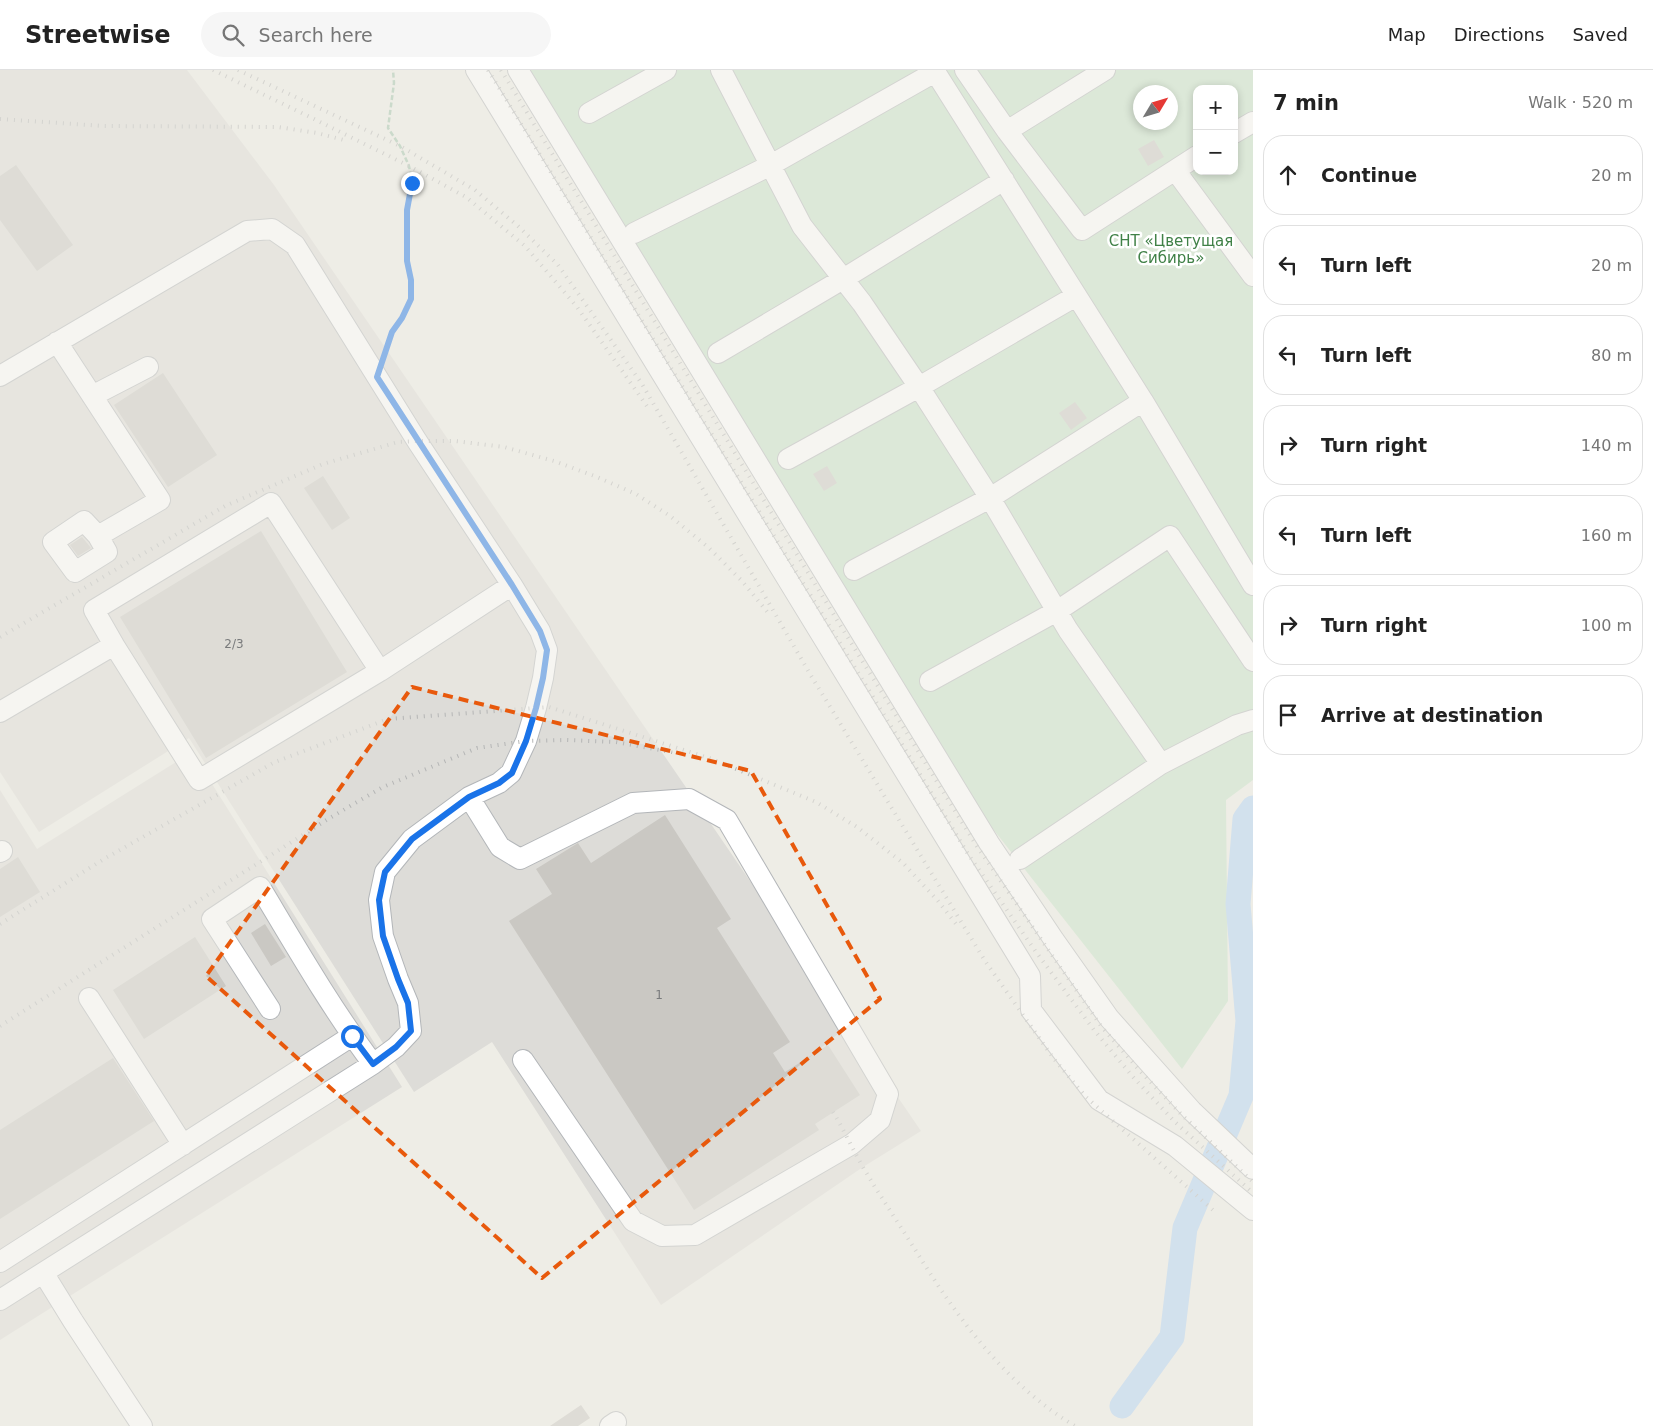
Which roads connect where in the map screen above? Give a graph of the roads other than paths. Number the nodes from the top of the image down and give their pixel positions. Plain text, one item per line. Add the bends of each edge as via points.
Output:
1 (476, 70) edge
2 (518, 70) edge
3 (666, 70) edge
4 (721, 70) edge
5 (964, 70) edge
6 (1104, 70) edge
7 (934, 71) edge
8 (589, 113) dead end
9 (1253, 122) edge
10 (1007, 131) junction
11 (1238, 131) edge
12 (1193, 159) edge
13 (769, 166) junction
14 (1175, 170) junction
15 (1004, 180) junction
16 (634, 233) dead end
17 (1252, 270) edge
18 (843, 280) junction
19 (1076, 296) junction
20 (57, 342) junction
21 (718, 353) dead end
22 (148, 367) dead end
23 (0, 376) edge
24 (919, 387) junction
25 (92, 396) junction
26 (1143, 401) junction
27 (788, 459) dead end
28 (990, 498) junction
29 (98, 536) dead end
30 (854, 570) dead end
31 (512, 585) junction
32 (1253, 585) edge
33 (1057, 612) junction
34 (114, 645) junction
35 (1253, 661) edge
36 (380, 671) junction
37 (930, 681) dead end
38 (0, 712) edge
39 (1253, 720) edge
40 (1161, 764) junction
41 (469, 797) junction
42 (1020, 859) dead end
43 (89, 998) dead end
44 (270, 1009) dead end
45 (352, 1036) junction
46 (523, 1060) dead end
47 (373, 1064) junction
48 (183, 1145) junction
49 (1253, 1169) edge
50 (1253, 1210) edge
51 (0, 1262) edge
52 (44, 1274) junction
53 (0, 1300) edge
54 (142, 1426) edge

1 - 50 street via 1030,976 1031,1010 1099,1100 1175,1146
2 - 49 street via 988,843 1109,1018 1192,1111
3 - 8 street
4 - 13 street
5 - 10 street
6 - 10 street
7 - 13 street
7 - 15 street
9 - 11 street
10 - 14 street via 1082,230
12 - 14 street
13 - 16 street
13 - 18 street via 802,226
14 - 17 street
15 - 18 street
15 - 19 street
18 - 21 street
18 - 24 street
19 - 24 street
19 - 26 street
20 - 23 street
20 - 25 street
20 - 31 street via 247,231 272,229 295,245
22 - 25 street
24 - 27 street
24 - 28 street
25 - 29 street via 160,500
26 - 28 street
26 - 32 street
28 - 30 street
28 - 33 street
31 - 36 street
31 - 41 street via 540,631 547,650 543,678 526,741 512,773
33 - 35 street via 1170,536
33 - 37 street
33 - 40 street
34 - 36 street via 200,780
34 - 36 street via 94,610 272,503
34 - 38 street
39 - 40 street
40 - 42 street
41 - 46 street via 500,847 520,859 633,803 689,800 727,820 888,1094 880,1120 852,1144 695,1235 662,1236 633,1221
41 - 47 street via 412,839 385,872 379,900 383,936 408,1003 411,1031
43 - 48 street
44 - 45 street via 212,918 260,887
45 - 47 street
45 - 48 street
47 - 52 street
48 - 51 street
52 - 53 street
52 - 54 street

